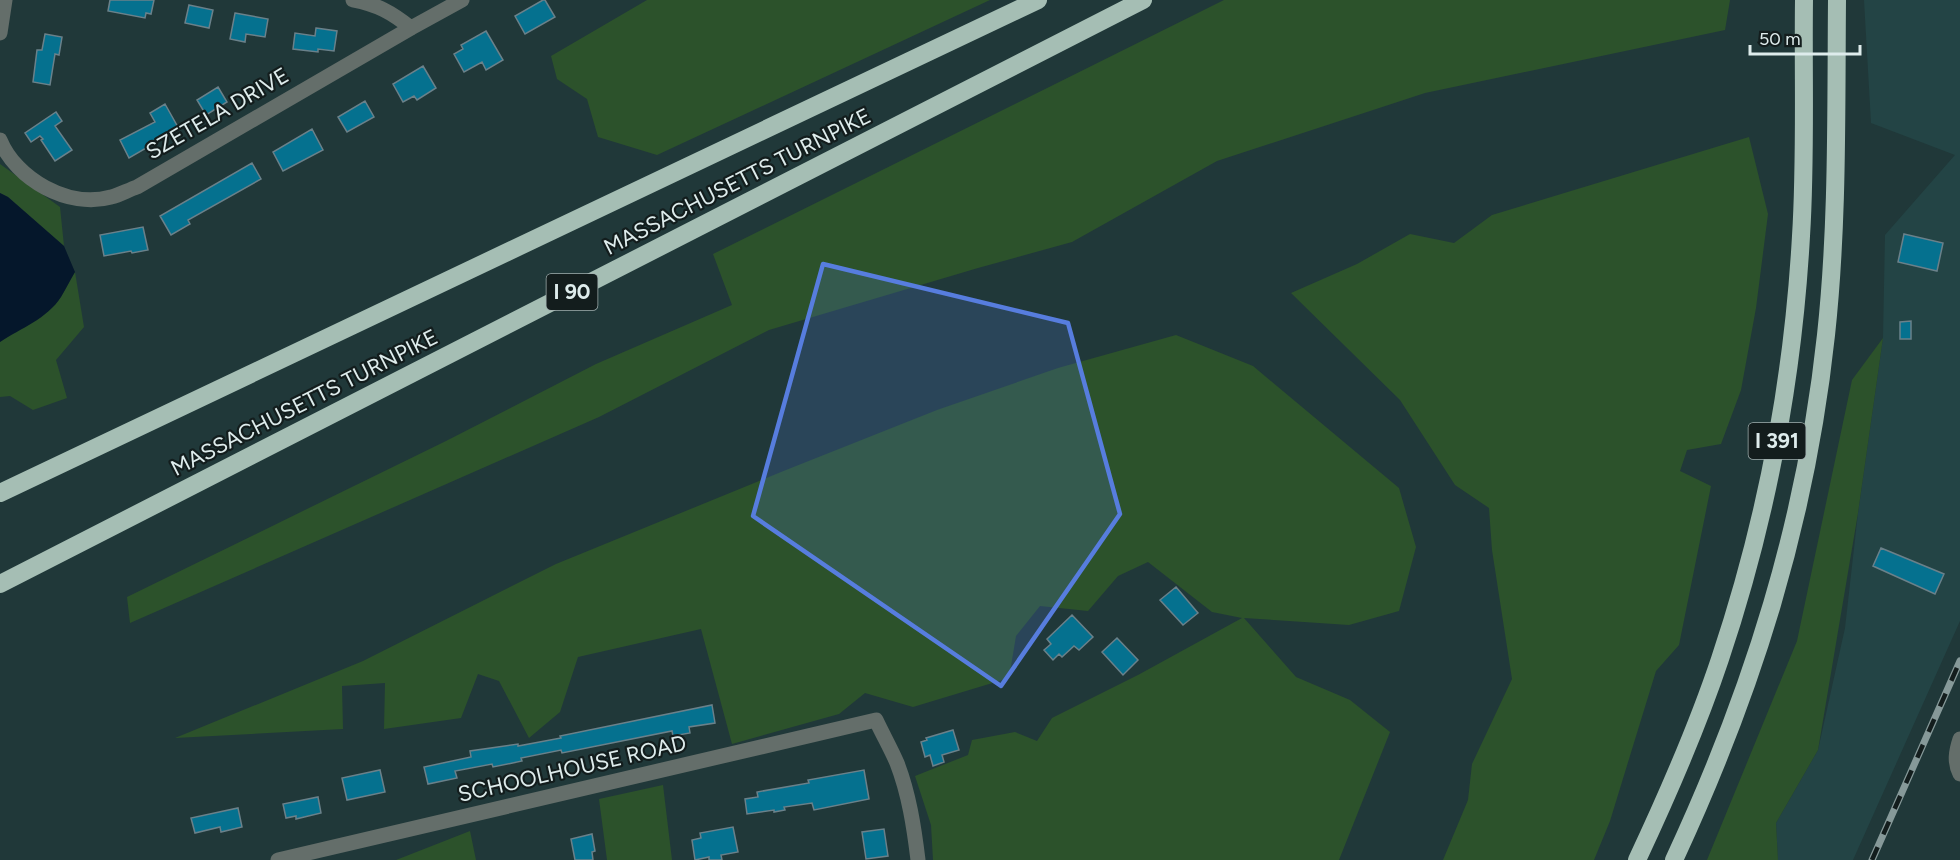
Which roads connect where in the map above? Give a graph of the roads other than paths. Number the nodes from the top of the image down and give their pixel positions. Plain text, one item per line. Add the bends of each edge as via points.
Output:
1 (5, 0) edge
2 (353, 0) edge
3 (462, 0) edge
4 (1038, 0) edge
5 (1143, 0) edge
6 (1804, 0) edge
7 (1837, 0) edge
8 (411, 28) junction
9 (0, 33) edge
10 (0, 140) edge
11 (0, 493) edge
12 (0, 584) edge
13 (1960, 739) edge
14 (1960, 774) edge
15 (278, 860) edge
16 (918, 860) edge
17 (1637, 860) edge
18 (1674, 860) edge

1 - 9 street
2 - 8 street via 389,11
3 - 8 street, SZETELA DRIVE
4 - 11 highway, MASSACHUSETTS TURNPIKE
5 - 12 highway, MASSACHUSETTS TURNPIKE / I 90
6 - 17 highway, I 391 via 1801,236 1789,365 1773,463 1720,660 1681,763
7 - 18 highway, I 391 via 1833,246 1824,355 1808,459 1758,654 1717,763
8 - 10 street, SZETELA DRIVE via 137,187 110,198 89,199 51,190 16,167
13 - 14 street via 1956,762
15 - 16 street, SCHOOLHOUSE ROAD via 877,721 903,783

